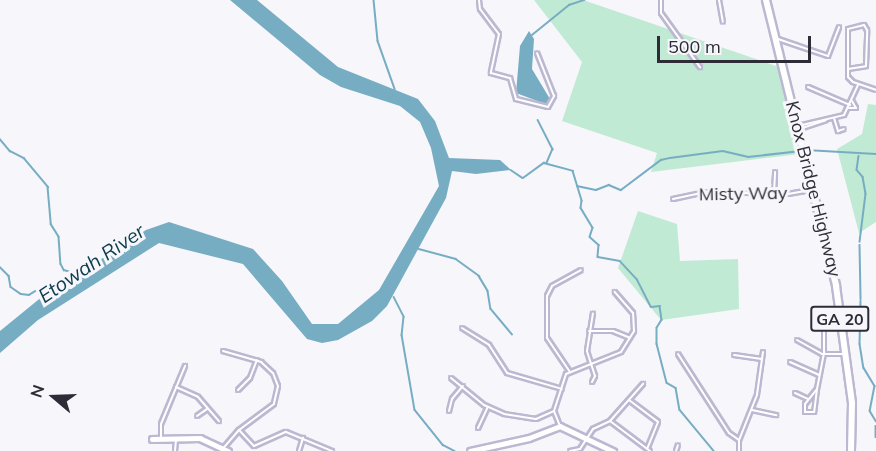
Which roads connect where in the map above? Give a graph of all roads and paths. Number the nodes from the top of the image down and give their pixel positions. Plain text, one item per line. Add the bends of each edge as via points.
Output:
1 (479, 0) edge
2 (661, 0) edge
3 (718, 0) edge
4 (766, 0) edge
5 (723, 22) dead end
6 (839, 27) dead end
7 (776, 38) junction
8 (537, 53) dead end
9 (700, 67) dead end
10 (848, 69) junction
11 (858, 85) junction
12 (808, 87) dead end
13 (876, 90) edge
14 (850, 105) junction
15 (834, 118) junction
16 (798, 127) junction
17 (844, 129) dead end
18 (775, 172) dead end
19 (814, 189) junction
20 (774, 194) junction
21 (673, 200) dead end
22 (581, 270) dead end
23 (615, 292) dead end
24 (839, 312) junction
25 (593, 313) dead end
26 (462, 328) dead end
27 (589, 332) junction
28 (630, 339) junction
29 (797, 340) dead end
30 (223, 351) dead end
31 (763, 352) dead end
32 (678, 354) dead end
33 (822, 354) junction
34 (845, 354) junction
35 (734, 355) dead end
36 (762, 359) junction
37 (257, 360) junction
38 (591, 362) junction
39 (790, 362) dead end
40 (185, 366) dead end
41 (570, 372) junction
42 (819, 375) junction
43 (452, 378) dead end
44 (592, 382) dead end
45 (643, 384) dead end
46 (463, 386) junction
47 (175, 387) junction
48 (562, 389) junction
49 (817, 389) junction
50 (238, 390) dead end
51 (795, 393) dead end
52 (808, 399) junction
53 (629, 400) junction
54 (488, 407) junction
55 (207, 409) junction
56 (752, 410) junction
57 (450, 411) dead end
58 (554, 411) junction
59 (776, 415) dead end
60 (196, 416) dead end
61 (610, 421) junction
62 (219, 422) dead end
63 (560, 425) junction
64 (478, 428) dead end
65 (239, 430) junction
66 (590, 436) junction
67 (161, 437) junction
68 (176, 437) junction
69 (303, 438) junction
70 (152, 439) dead end
71 (739, 440) junction
72 (678, 445) dead end
73 (226, 449) edge
74 (649, 450) edge
75 (176, 451) edge
76 (299, 451) edge
77 (332, 451) edge
78 (470, 451) edge
79 (570, 451) edge
80 (613, 451) edge
81 (618, 451) edge
82 (676, 451) edge
83 (739, 451) edge
84 (851, 451) edge

1 - 8 street via 480,9 500,34 490,73 510,78 516,99 550,106 554,96
2 - 9 street via 661,13
3 - 5 street
4 - 7 main road, Knox Bridge Highway / GA 20
6 - 7 street via 828,56
7 - 16 main road, Knox Bridge Highway / GA 20
10 - 10 street via 848,29 864,25 867,66
10 - 11 street via 849,80
11 - 13 street
11 - 14 street
12 - 14 street
14 - 15 street via 844,115
15 - 16 street
15 - 17 street via 838,131
16 - 19 main road, Knox Bridge Highway / GA 20
18 - 20 street
19 - 20 street, Misty Way
19 - 24 main road, Knox Bridge Highway / GA 20
20 - 21 street, Misty Way via 705,192
22 - 41 street via 552,286 547,296 547,338
23 - 28 street via 633,312
24 - 33 street via 824,313
24 - 34 main road, Knox Bridge Highway / GA 20
25 - 27 street
26 - 48 street via 489,345 507,373
27 - 28 street via 614,331
27 - 38 street via 587,351
28 - 38 street via 621,352
29 - 33 street
30 - 37 street
31 - 36 street
32 - 71 street via 729,433
33 - 34 street
33 - 42 street
34 - 84 main road, Knox Bridge Highway / GA 20 via 853,415
35 - 36 street
36 - 56 street
37 - 50 street via 250,378
37 - 65 street via 273,374 276,398 269,410
38 - 41 street
38 - 44 street via 595,376
39 - 42 street
40 - 47 street
41 - 48 street
42 - 49 street
43 - 46 street
45 - 53 street
46 - 54 street
46 - 57 street via 452,399
47 - 55 street via 198,397
47 - 67 street via 161,424
48 - 58 street
49 - 52 street
49 - 52 street via 814,412 804,411
51 - 52 street
53 - 61 street
53 - 74 street via 658,422
54 - 58 street via 515,418 536,419
54 - 64 street
55 - 60 street
55 - 62 street
56 - 59 street
56 - 71 street
58 - 63 street
61 - 66 street via 598,426
61 - 74 street
63 - 66 street
63 - 78 street via 529,438
65 - 69 street via 254,446 286,432
65 - 73 street
66 - 79 street via 580,449
66 - 80 street
66 - 81 street
67 - 68 street
67 - 70 street
68 - 73 street via 200,438
68 - 75 street
69 - 76 street
69 - 77 street
71 - 83 street
72 - 82 street

